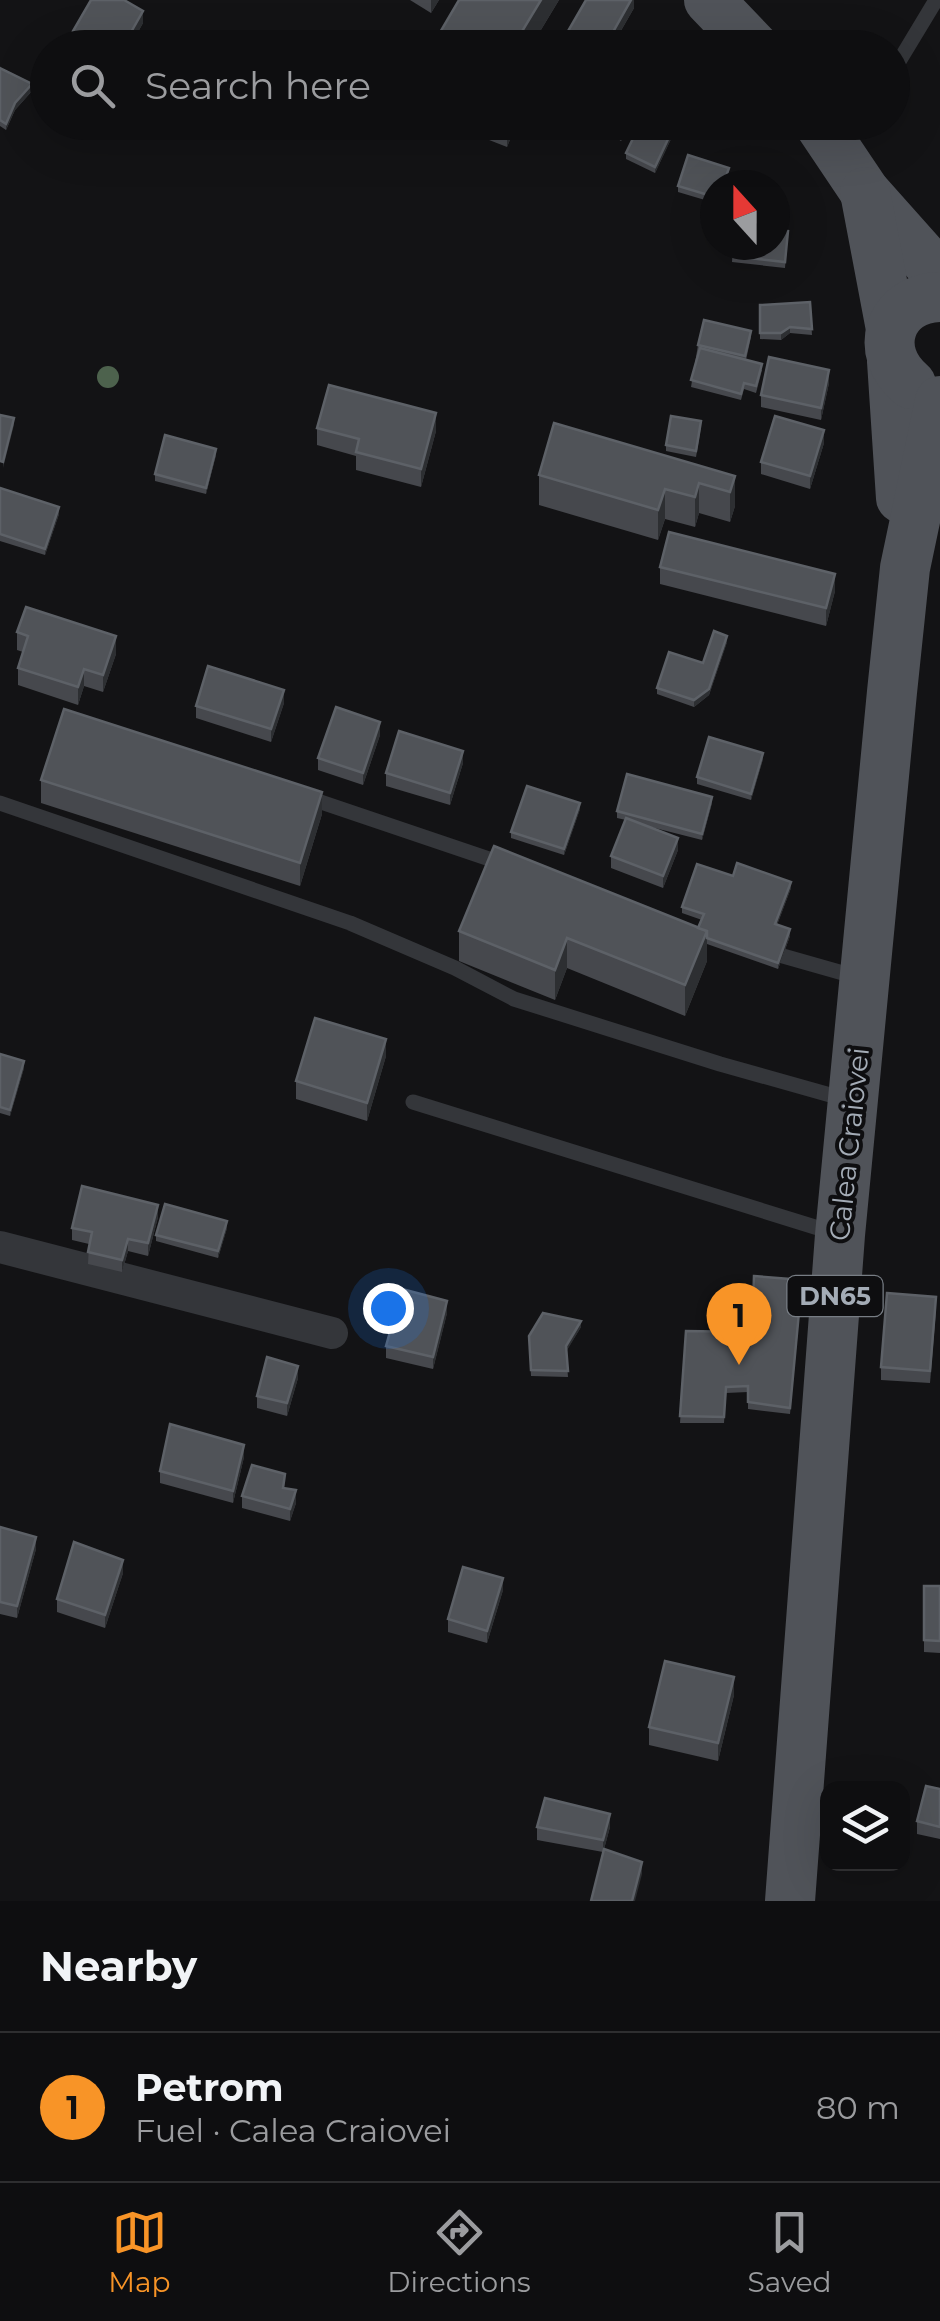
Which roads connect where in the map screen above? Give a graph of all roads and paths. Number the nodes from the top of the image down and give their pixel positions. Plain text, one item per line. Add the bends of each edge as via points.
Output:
1 (709, 0) edge
2 (936, 0) edge
3 (738, 30) edge
4 (910, 43) edge
5 (842, 140) edge
6 (865, 192) junction
7 (940, 276) edge
8 (940, 296) edge
9 (892, 345) junction
10 (940, 391) edge
11 (940, 401) edge
12 (905, 568) junction
13 (290, 791) edge
14 (0, 803) edge
15 (513, 868) edge
16 (783, 956) edge
17 (866, 980) junction
18 (852, 1101) junction
19 (412, 1102) dead end
20 (840, 1235) junction
21 (0, 1247) edge
22 (332, 1334) dead end
23 (790, 1901) edge

1 - 3 main road
2 - 4 lane
5 - 6 main road, Calea Craiovei / DN65
6 - 7 main road, Calea Craiovei / DN65
6 - 9 main road, Calea Craiovei / DN65
8 - 9 main road via 899,314
9 - 10 main road via 900,375
9 - 12 main road, Calea Craiovei / DN65
11 - 12 main road, Calea Craiovei / DN65
12 - 17 main road, Calea Craiovei / DN65
13 - 15 lane
14 - 18 lane via 350,923 514,999
16 - 17 lane
17 - 18 main road, Calea Craiovei / DN65
18 - 20 main road, Calea Craiovei / DN65
19 - 20 lane
20 - 23 main road, Calea Craiovei / DN65
21 - 22 street

